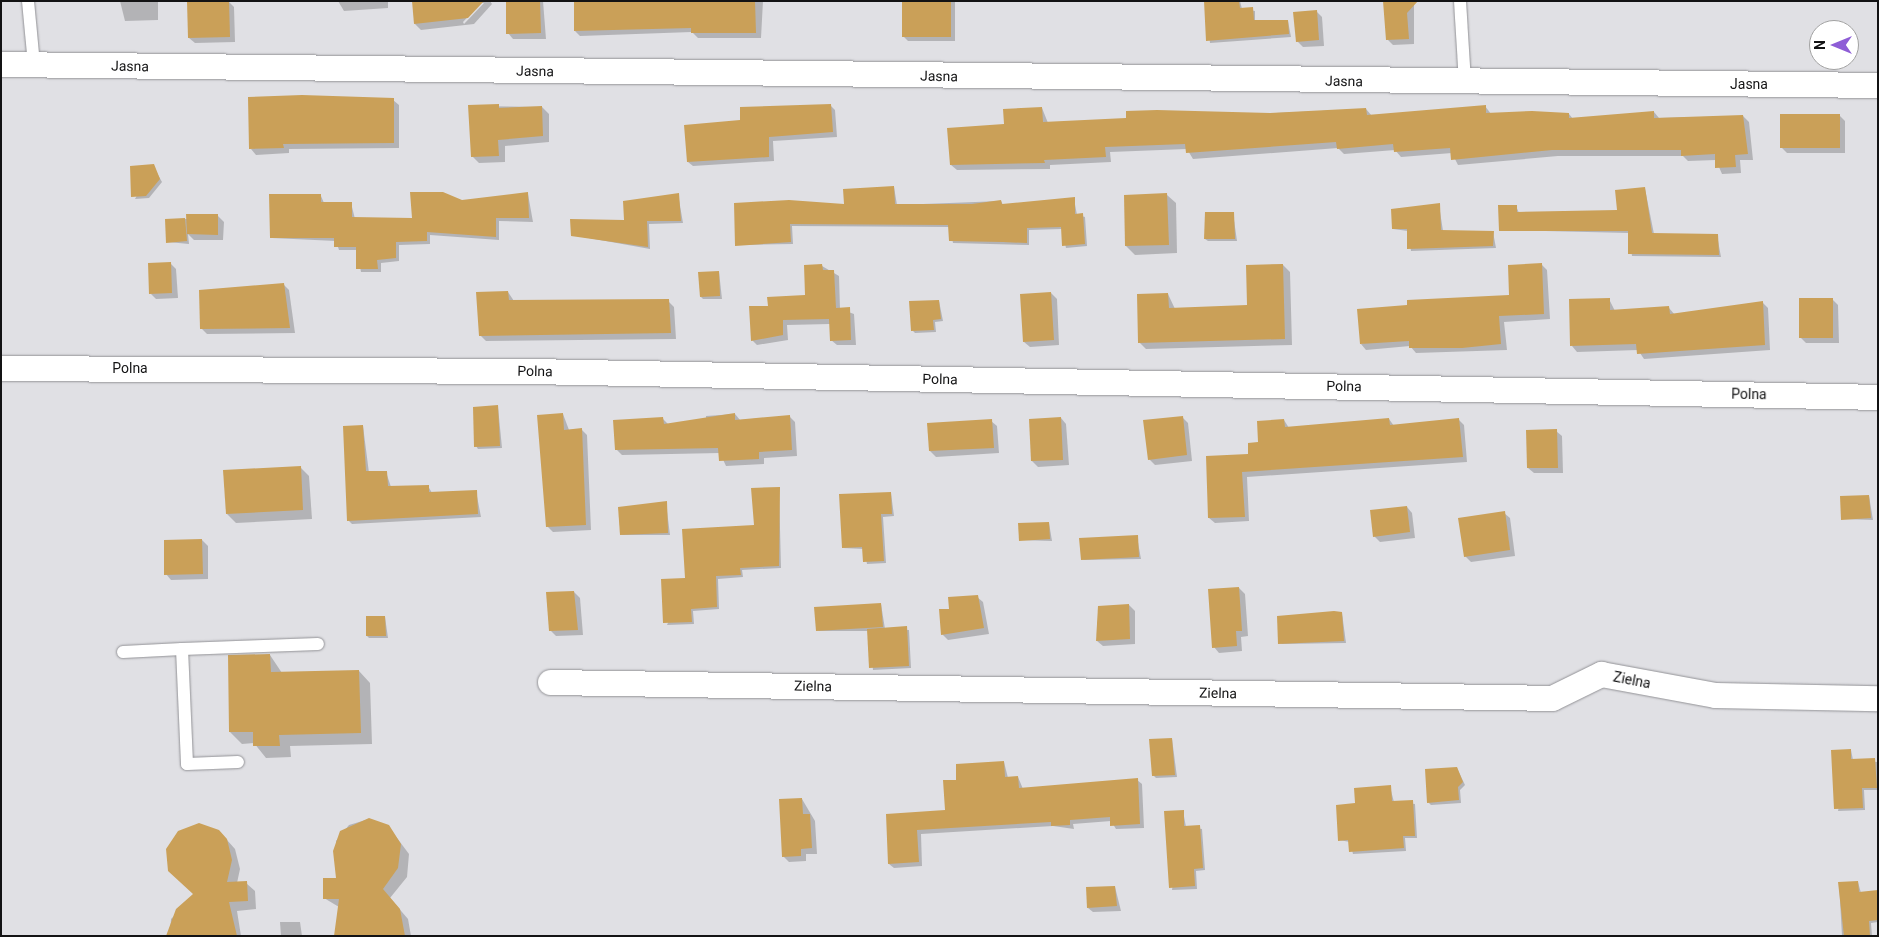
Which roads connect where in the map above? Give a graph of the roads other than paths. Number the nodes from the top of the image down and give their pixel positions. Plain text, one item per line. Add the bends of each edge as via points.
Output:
1 (28, 1) edge
2 (1460, 1) edge
3 (1, 64) edge
4 (34, 64) junction
5 (1465, 83) junction
6 (1878, 85) edge
7 (1, 368) edge
8 (1878, 396) edge
9 (318, 644) dead end
10 (182, 649) junction
11 (123, 652) dead end
12 (550, 682) dead end
13 (1878, 698) edge
14 (238, 762) dead end

1 - 4 lane
2 - 5 lane
3 - 4 street, Jasna
4 - 5 street, Jasna
5 - 6 street, Jasna
7 - 8 street, Polna via 539,371
9 - 10 lane
10 - 11 lane
10 - 14 lane via 187,764
12 - 13 street, Zielna via 1552,698 1601,674 1715,695

